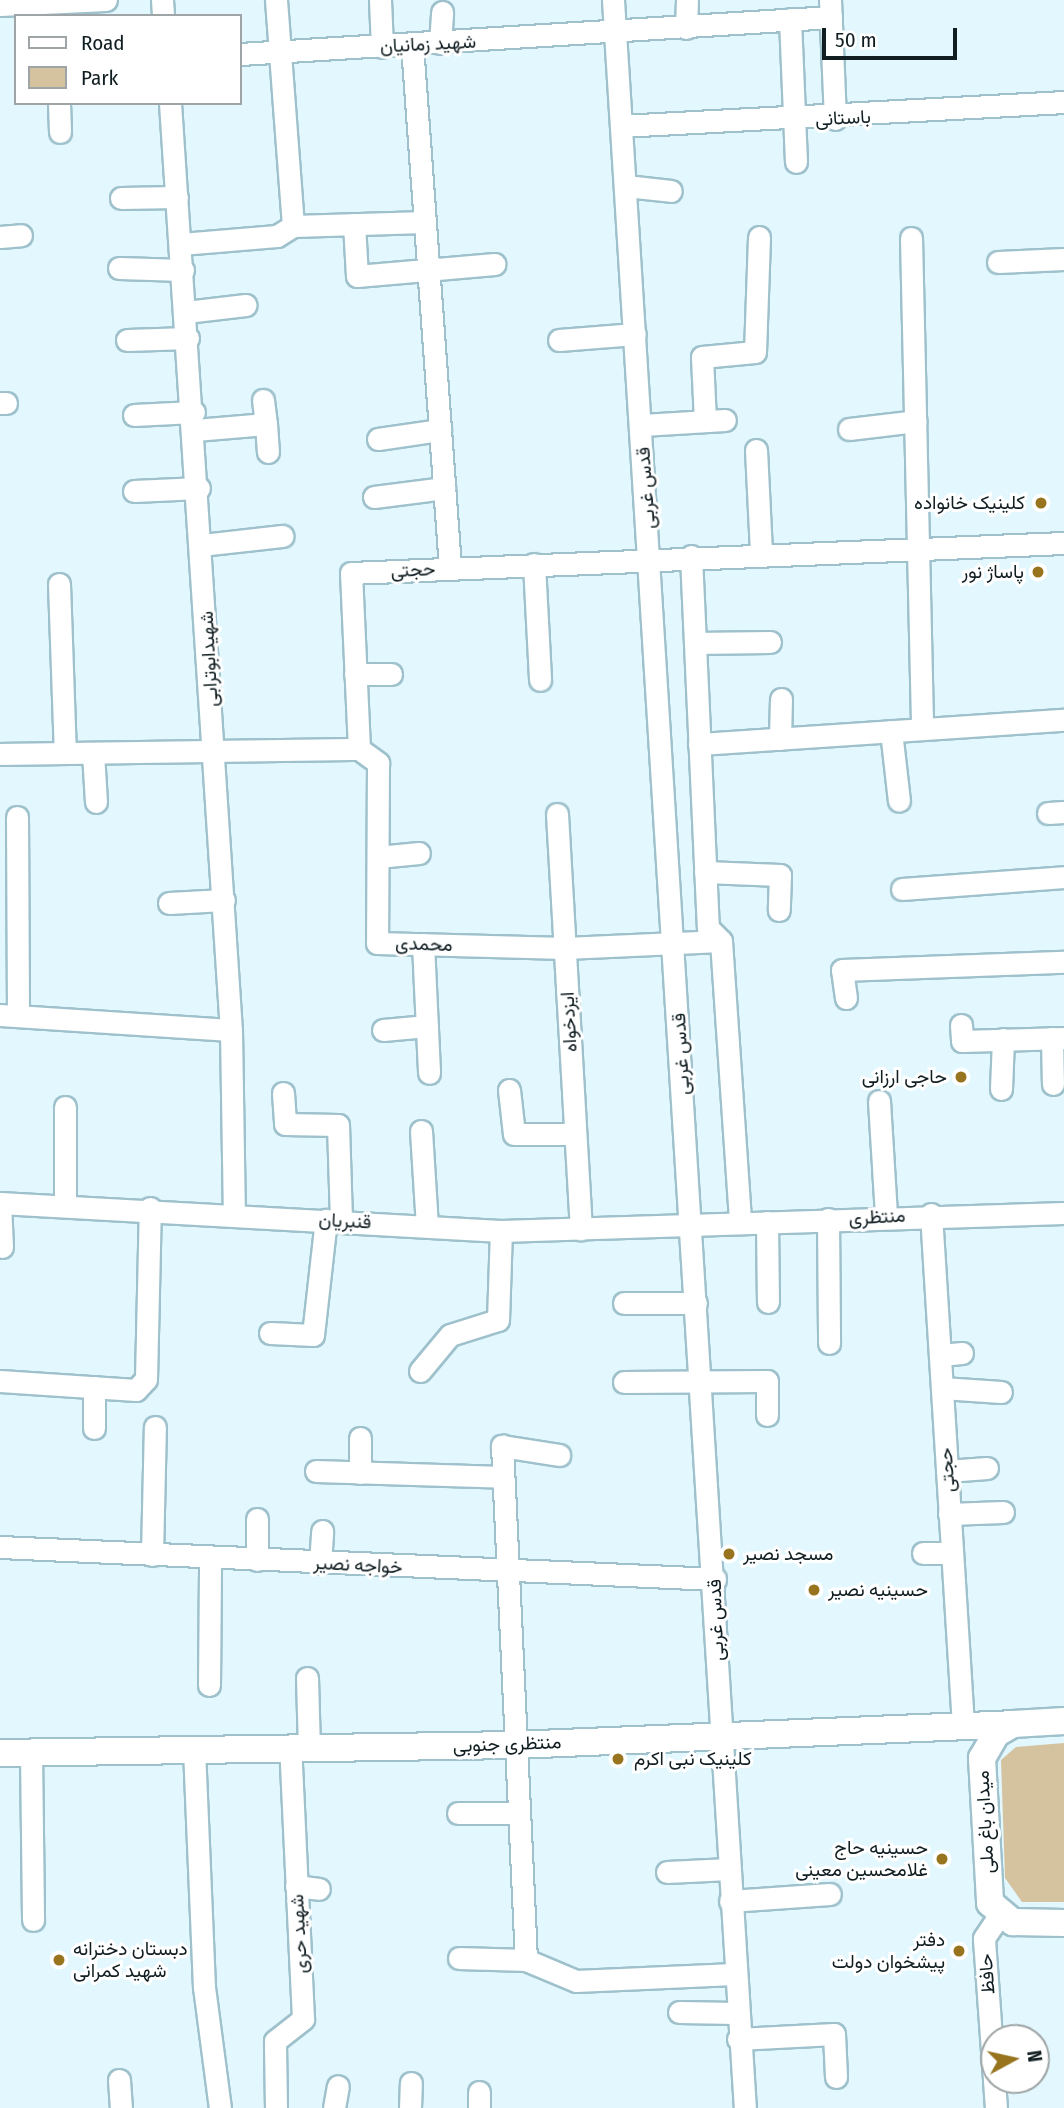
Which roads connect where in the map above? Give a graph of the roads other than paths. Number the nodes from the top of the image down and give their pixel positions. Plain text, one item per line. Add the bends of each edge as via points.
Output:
1 (106, 0) edge
2 (276, 0) edge
3 (380, 0) edge
4 (613, 0) edge
5 (687, 0) edge
6 (0, 5) edge
7 (55, 6) edge
8 (830, 9) edge
9 (442, 12) dead end
10 (790, 19) junction
11 (686, 28) junction
12 (615, 34) junction
13 (440, 43) junction
14 (412, 45) junction
15 (382, 47) junction
16 (280, 52) junction
17 (242, 54) edge
18 (1064, 102) edge
19 (59, 105) edge
20 (170, 105) edge
21 (835, 119) junction
22 (796, 120) junction
23 (621, 126) junction
24 (60, 132) dead end
25 (796, 162) dead end
26 (626, 186) junction
27 (671, 191) dead end
28 (177, 197) junction
29 (121, 198) dead end
30 (425, 222) junction
31 (354, 224) junction
32 (293, 226) junction
33 (759, 237) dead end
34 (911, 238) dead end
35 (181, 244) junction
36 (1064, 260) edge
37 (998, 262) dead end
38 (494, 264) dead end
39 (119, 268) dead end
40 (183, 270) junction
41 (428, 270) junction
42 (246, 305) dead end
43 (186, 312) junction
44 (635, 334) junction
45 (188, 338) junction
46 (127, 340) dead end
47 (559, 340) dead end
48 (263, 400) dead end
49 (134, 415) dead end
50 (194, 421) junction
51 (916, 421) junction
52 (266, 424) junction
53 (642, 425) junction
54 (849, 429) dead end
55 (440, 430) junction
56 (377, 439) dead end
57 (756, 450) dead end
58 (268, 452) dead end
59 (199, 488) junction
60 (444, 488) junction
61 (134, 491) dead end
62 (374, 497) dead end
63 (282, 536) dead end
64 (1064, 543) edge
65 (202, 545) junction
66 (920, 548) junction
67 (761, 554) junction
68 (691, 556) junction
69 (650, 557) junction
70 (534, 564) junction
71 (450, 568) junction
72 (60, 584) dead end
73 (771, 642) dead end
74 (695, 643) junction
75 (355, 674) junction
76 (391, 674) dead end
77 (540, 680) dead end
78 (781, 699) dead end
79 (1064, 720) edge
80 (922, 729) junction
81 (891, 731) junction
82 (780, 739) junction
83 (699, 744) junction
84 (359, 749) junction
85 (215, 751) junction
86 (65, 753) junction
87 (93, 753) junction
88 (0, 754) edge
89 (899, 801) dead end
90 (96, 802) dead end
91 (557, 814) dead end
92 (17, 817) dead end
93 (419, 853) dead end
94 (378, 857) junction
95 (705, 872) junction
96 (1064, 877) edge
97 (902, 889) dead end
98 (9, 890) edge
99 (224, 900) junction
100 (169, 903) dead end
101 (779, 910) dead end
102 (721, 941) junction
103 (674, 942) junction
104 (423, 944) junction
105 (565, 948) junction
106 (1064, 962) edge
107 (846, 998) dead end
108 (9, 1015) edge
109 (426, 1026) junction
110 (961, 1026) dead end
111 (231, 1030) junction
112 (383, 1030) dead end
113 (1058, 1038) edge
114 (1003, 1039) junction
115 (429, 1073) dead end
116 (1052, 1084) dead end
117 (1001, 1088) dead end
118 (509, 1090) dead end
119 (283, 1093) dead end
120 (879, 1101) dead end
121 (65, 1107) dead end
122 (421, 1131) dead end
123 (575, 1134) junction
124 (0, 1203) edge
125 (65, 1205) junction
126 (150, 1208) junction
127 (1064, 1213) edge
128 (931, 1214) junction
129 (234, 1216) junction
130 (886, 1216) junction
131 (828, 1219) junction
132 (333, 1220) junction
133 (767, 1222) junction
134 (740, 1223) junction
135 (691, 1225) junction
136 (427, 1226) junction
137 (581, 1229) junction
138 (501, 1231) junction
139 (2, 1247) dead end
140 (768, 1302) dead end
141 (624, 1303) dead end
142 (696, 1303) junction
143 (270, 1333) dead end
144 (829, 1343) dead end
145 (962, 1353) dead end
146 (940, 1355) junction
147 (420, 1371) dead end
148 (0, 1381) edge
149 (702, 1381) junction
150 (624, 1382) dead end
151 (94, 1387) junction
152 (942, 1388) junction
153 (1001, 1392) dead end
154 (767, 1415) dead end
155 (155, 1427) dead end
156 (94, 1428) dead end
157 (360, 1438) dead end
158 (559, 1455) dead end
159 (987, 1468) dead end
160 (316, 1471) dead end
161 (947, 1471) junction
162 (360, 1473) junction
163 (503, 1477) junction
164 (1003, 1512) dead end
165 (950, 1514) junction
166 (257, 1519) dead end
167 (323, 1531) dead end
168 (0, 1547) edge
169 (923, 1553) dead end
170 (952, 1553) junction
171 (152, 1555) junction
172 (210, 1558) junction
173 (257, 1560) junction
174 (320, 1563) junction
175 (508, 1574) junction
176 (715, 1579) junction
177 (307, 1678) dead end
178 (209, 1685) dead end
179 (1064, 1721) edge
180 (1013, 1724) junction
181 (963, 1726) junction
182 (720, 1735) junction
183 (516, 1745) junction
184 (299, 1748) junction
185 (194, 1749) junction
186 (31, 1752) junction
187 (0, 1753) edge
188 (458, 1813) dead end
189 (519, 1813) junction
190 (729, 1869) junction
191 (667, 1872) dead end
192 (296, 1886) junction
193 (320, 1889) dead end
194 (830, 1894) dead end
195 (730, 1901) junction
196 (999, 1916) junction
197 (33, 1920) dead end
198 (1064, 1923) edge
199 (459, 1958) dead end
200 (526, 1960) junction
201 (734, 1974) junction
202 (679, 2012) dead end
203 (736, 2013) junction
204 (990, 2024) edge
205 (738, 2039) junction
206 (836, 2077) dead end
207 (119, 2080) dead end
208 (411, 2083) dead end
209 (338, 2086) dead end
210 (121, 2108) edge
211 (220, 2108) edge
212 (276, 2108) edge
213 (334, 2108) edge
214 (411, 2108) edge
215 (744, 2108) edge

1 - 7 street
2 - 16 street
3 - 15 street
4 - 12 street, قدس غربی
5 - 11 street
6 - 7 street
8 - 10 street, شهید زمانیان
8 - 21 street
9 - 13 street
10 - 11 street, شهید زمانیان
10 - 22 street
11 - 12 street, شهید زمانیان
12 - 13 street, شهید زمانیان
12 - 23 street, قدس غربی
13 - 14 street, شهید زمانیان
14 - 15 street, شهید زمانیان
14 - 30 street
15 - 16 street, شهید زمانیان
16 - 17 street, شهید زمانیان
16 - 32 street
18 - 21 street, باستانی
19 - 24 street
20 - 28 street, شهیدابوترابی
21 - 22 street, باستانی
22 - 23 street, باستانی
22 - 25 street
23 - 26 street, قدس غربی
26 - 27 street
26 - 44 street, قدس غربی
28 - 29 street
28 - 35 street, شهیدابوترابی
30 - 31 street
30 - 41 street
31 - 32 street
31 - 41 street via 357,276
32 - 35 street via 277,236
33 - 53 street via 755,352 702,357 715,420
34 - 51 street
35 - 40 street, شهیدابوترابی
36 - 37 street
38 - 41 street
39 - 40 street
40 - 43 street, شهیدابوترابی
41 - 55 street
42 - 43 street
43 - 45 street, شهیدابوترابی
44 - 47 street
44 - 53 street, قدس غربی
45 - 46 street
45 - 50 street, شهیدابوترابی
48 - 52 street
49 - 50 street
50 - 52 street
50 - 59 street, شهیدابوترابی
51 - 54 street
51 - 66 street
52 - 58 street
53 - 69 street, قدس غربی
55 - 56 street
55 - 60 street
57 - 67 street
59 - 61 street
59 - 65 street, شهیدابوترابی
60 - 62 street
60 - 71 street
63 - 65 street
64 - 66 street, حجتی
65 - 85 street, شهیدابوترابی
66 - 67 street, حجتی
66 - 80 street
67 - 68 street, حجتی
68 - 69 street, حجتی
68 - 74 street
69 - 70 street, حجتی
69 - 103 street, قدس غربی
70 - 71 street, حجتی
70 - 77 street
71 - 75 street, حجتی via 351,573
72 - 86 street
73 - 74 street
74 - 83 street
75 - 76 street
75 - 84 street, حجتی
78 - 82 street
79 - 80 street
80 - 81 street
81 - 82 street
81 - 89 street
82 - 83 street
83 - 95 street
84 - 85 street
84 - 94 street, محمدی via 378,762
85 - 87 street
85 - 99 street, شهیدابوترابی
86 - 87 street
86 - 88 street
87 - 90 street
91 - 105 street, ایزدخواه
92 - 98 street
93 - 94 street
94 - 104 street, محمدی via 377,943
95 - 101 street via 780,875
95 - 102 street via 708,928
96 - 97 street
98 - 108 street
99 - 100 street
99 - 111 street, شهیدابوترابی
102 - 103 street, محمدی
102 - 134 street
103 - 105 street, محمدی
103 - 135 street, قدس غربی
104 - 105 street, محمدی
104 - 109 street
105 - 123 street, ایزدخواه
106 - 107 street via 842,970
108 - 111 street
109 - 112 street
109 - 115 street
110 - 114 street via 962,1041
111 - 129 street, شهیدابوترابی
113 - 114 street
113 - 116 street
114 - 117 street
118 - 123 street via 514,1134
119 - 132 street via 285,1124 338,1125
120 - 130 street
121 - 125 street
122 - 136 street
123 - 137 street, ایزدخواه
124 - 125 street, قنبریان
124 - 139 street
125 - 126 street, قنبریان
126 - 129 street, قنبریان
126 - 151 street via 146,1379 136,1390
127 - 128 street, منتظری
128 - 130 street, منتظری
128 - 146 street, حجتی
129 - 132 street, قنبریان
130 - 131 street, منتظری
131 - 133 street, منتظری
131 - 144 street
132 - 136 street, قنبریان
132 - 143 street via 313,1335
133 - 134 street, منتظری
133 - 140 street
134 - 135 street, منتظری
135 - 137 street, قنبریان
135 - 142 street, قدس غربی
136 - 138 street, قنبریان
137 - 138 street, قنبریان
138 - 147 street via 498,1320 450,1335
141 - 142 street
142 - 149 street, قدس غربی
145 - 146 street
146 - 152 street, حجتی
148 - 151 street
149 - 150 street
149 - 154 street via 767,1381
149 - 176 street, قدس غربی
151 - 156 street
152 - 153 street
152 - 161 street, حجتی
155 - 171 street
157 - 162 street
158 - 163 street via 502,1446
159 - 161 street
160 - 162 street
161 - 165 street, حجتی
162 - 163 street
163 - 175 street
164 - 165 street
165 - 170 street, حجتی
166 - 173 street
167 - 174 street
168 - 171 street, خواجه نصیر
169 - 170 street
170 - 181 street, حجتی
171 - 172 street, خواجه نصیر
172 - 173 street, خواجه نصیر
172 - 178 street
173 - 174 street, خواجه نصیر
174 - 175 street, خواجه نصیر
175 - 176 street, خواجه نصیر
175 - 183 street
176 - 182 street, قدس غربی
177 - 184 street, شهید حری
179 - 180 main road
180 - 181 main road, منتظری جنوبی
180 - 196 main road, میدان باغ ملی via 996,1734 982,1758 990,1903
181 - 182 main road, منتظری جنوبی
182 - 183 main road, منتظری جنوبی
182 - 190 street, قدس غربی
183 - 184 main road, منتظری جنوبی
183 - 189 street
184 - 185 main road, منتظری جنوبی
184 - 192 street, شهید حری
185 - 186 main road, منتظری جنوبی
185 - 211 street via 204,1987
186 - 187 main road, منتظری جنوبی
186 - 197 street
188 - 189 street
189 - 200 street
190 - 191 street
190 - 195 street, قدس غربی
192 - 193 street
192 - 212 street, شهید حری via 303,2019 275,2041
194 - 195 street
195 - 201 street, قدس غربی
196 - 198 main road
196 - 204 street, حافظ via 984,1938
199 - 200 street
200 - 201 street via 576,1980
201 - 203 street, قدس غربی
202 - 203 street
203 - 205 street, قدس غربی
205 - 206 street via 834,2034
205 - 215 street, قدس غربی
207 - 210 street
208 - 214 street
209 - 213 street

